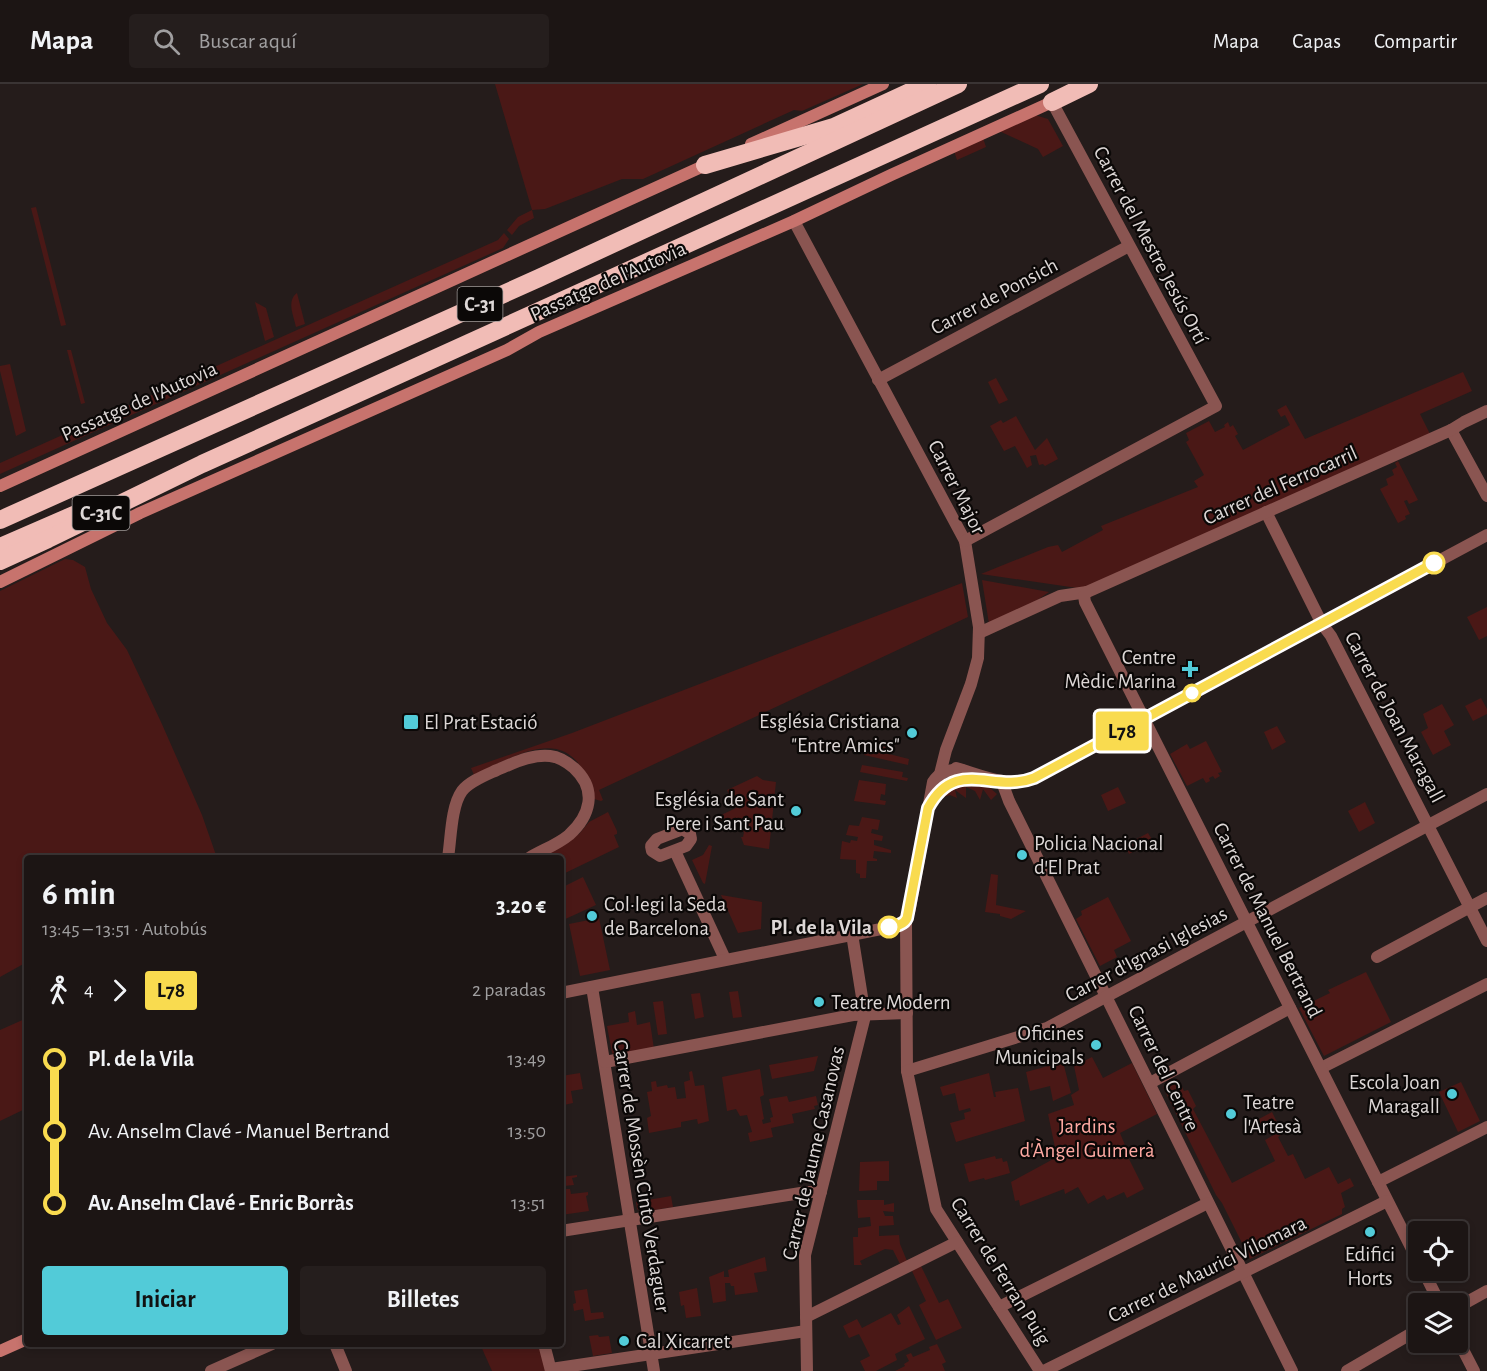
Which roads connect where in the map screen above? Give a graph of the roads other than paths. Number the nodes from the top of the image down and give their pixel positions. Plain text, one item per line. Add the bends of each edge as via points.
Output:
1 (884, 84) edge
2 (927, 84) edge
3 (958, 84) edge
4 (1040, 84) edge
5 (1089, 84) edge
6 (1052, 102) junction
7 (705, 165) junction
8 (794, 221) junction
9 (1129, 246) junction
10 (878, 380) junction
11 (1487, 411) edge
12 (1451, 430) junction
13 (201, 464) junction
14 (0, 486) edge
15 (1487, 496) edge
16 (1266, 512) junction
17 (0, 520) edge
18 (1487, 535) edge
19 (965, 541) junction
20 (0, 546) edge
21 (0, 561) edge
22 (0, 582) edge
23 (1085, 594) junction
24 (1322, 624) junction
25 (979, 630) junction
26 (1145, 719) junction
27 (945, 755) junction
28 (962, 770) junction
29 (939, 775) junction
30 (996, 781) junction
31 (936, 793) junction
32 (1487, 794) edge
33 (928, 808) junction
34 (1429, 825) junction
35 (675, 851) dead end
36 (448, 855) edge
37 (534, 855) edge
38 (1487, 898) edge
39 (1470, 907) junction
40 (906, 922) junction
41 (1247, 923) junction
42 (848, 934) junction
43 (1487, 941) edge
44 (1377, 957) dead end
45 (725, 959) junction
46 (1487, 984) edge
47 (592, 987) junction
48 (564, 992) edge
49 (1106, 997) junction
50 (1290, 1008) junction
51 (907, 1013) junction
52 (865, 1016) junction
53 (605, 1062) junction
54 (1321, 1068) junction
55 (907, 1071) junction
56 (1150, 1083) junction
57 (1487, 1127) edge
58 (1378, 1182) junction
59 (821, 1192) junction
60 (1387, 1201) junction
61 (1208, 1203) junction
62 (629, 1220) junction
63 (564, 1231) edge
64 (957, 1242) junction
65 (1408, 1242) edge
66 (1243, 1273) junction
67 (1487, 1291) edge
68 (1468, 1301) edge
69 (999, 1307) junction
70 (806, 1317) junction
71 (806, 1331) junction
72 (1408, 1335) edge
73 (24, 1340) edge
74 (265, 1347) edge
75 (336, 1347) edge
76 (545, 1347) edge
77 (0, 1351) edge
78 (1465, 1353) edge
79 (651, 1354) junction
80 (551, 1370) edge
81 (211, 1371) edge
82 (346, 1371) edge
83 (654, 1371) edge
84 (807, 1371) edge
85 (1042, 1371) edge
86 (1293, 1371) edge
87 (1347, 1371) edge
88 (1474, 1371) edge

1 - 7 street, Passatge de l'Autovia
2 - 7 highway via 834,127
3 - 17 highway, C-31 via 539,278
4 - 13 highway, C-31
5 - 6 highway
6 - 8 street, Passatge de l'Autovia
6 - 9 street, Carrer del Mestre Jesús Ortí
7 - 14 street, Passatge de l'Autovia
8 - 10 street, Carrer Major
8 - 22 street, Passatge de l'Autovia via 140,513
9 - 10 street, Carrer de Ponsich
9 - 19 street, Carrer del Mestre Jesús Ortí via 1216,406
10 - 19 street, Carrer Major
11 - 12 street, Carrer del Ferrocarril
12 - 15 street
12 - 16 street, Carrer del Ferrocarril
13 - 20 highway, C-31
13 - 21 highway, C-31C
16 - 23 street, Carrer del Ferrocarril
16 - 24 street, Carrer de Joan Maragall
18 - 24 street
19 - 25 street, Carrer Major
23 - 25 street, Carrer del Ferrocarril via 1060,596
23 - 26 street, Carrer de Manuel Bertrand via 1084,602
24 - 26 street
24 - 34 street, Carrer de Joan Maragall
25 - 27 street, Carrer Major via 978,658 971,684
26 - 30 street via 1034,778 1020,783
26 - 41 street, Carrer de Manuel Bertrand
27 - 28 street via 949,765
27 - 29 street, Carrer Major
28 - 29 street
28 - 30 street
29 - 31 street, Carrer Major
29 - 33 street
30 - 31 street via 964,779
30 - 49 street, Carrer del Centre
31 - 33 street, Carrer Major
32 - 34 street, Carrer d'Ignasi Iglesias
33 - 40 street
34 - 39 street, Carrer de Joan Maragall
34 - 41 street, Carrer d'Ignasi Iglesias
35 - 45 street
36 - 37 street via 455,806 463,789 481,777 528,758 553,756 565,760 583,779 589,805 569,835
38 - 39 street
39 - 43 street, Carrer de Joan Maragall
39 - 44 street
40 - 42 street
40 - 51 street, Carrer de Ferran Puig
41 - 49 street, Carrer d'Ignasi Iglesias
41 - 50 street, Carrer de Manuel Bertrand
42 - 45 street
42 - 52 street
45 - 47 street
46 - 54 street
47 - 48 street
47 - 53 street, Carrer de Mossèn Cinto Verdaguer
49 - 55 street, Carrer d'Ignasi Iglesias via 1030,1035
49 - 56 street, Carrer del Centre
50 - 54 street, Carrer de Manuel Bertrand
50 - 56 street
51 - 52 street
51 - 55 street, Carrer de Ferran Puig
52 - 53 street via 783,1027
52 - 59 street, Carrer de Jaume Casanovas
53 - 62 street, Carrer de Mossèn Cinto Verdaguer
54 - 58 street, Carrer de Manuel Bertrand
55 - 64 street, Carrer de Ferran Puig via 936,1209
56 - 61 street, Carrer del Centre
57 - 58 street
58 - 60 street, Carrer de Manuel Bertrand
59 - 62 street
59 - 70 street, Carrer de Jaume Casanovas via 805,1255
60 - 65 street, Carrer de Manuel Bertrand
60 - 66 street, Carrer de Maurici Vilomara
61 - 66 street, Carrer del Centre
61 - 69 street
62 - 63 street
62 - 79 street, Carrer de Mossèn Cinto Verdaguer
64 - 69 street, Carrer de Ferran Puig
64 - 70 street
66 - 85 street, Carrer de Maurici Vilomara
66 - 86 street, Carrer del Centre
67 - 68 street
69 - 85 street, Carrer de Ferran Puig
70 - 71 street, Carrer de Jaume Casanovas
71 - 79 street
71 - 84 street, Carrer de Jaume Casanovas
72 - 87 street
73 - 77 street
74 - 81 street
75 - 82 street
76 - 80 street
78 - 88 street
79 - 80 street
79 - 83 street, Carrer de Mossèn Cinto Verdaguer

